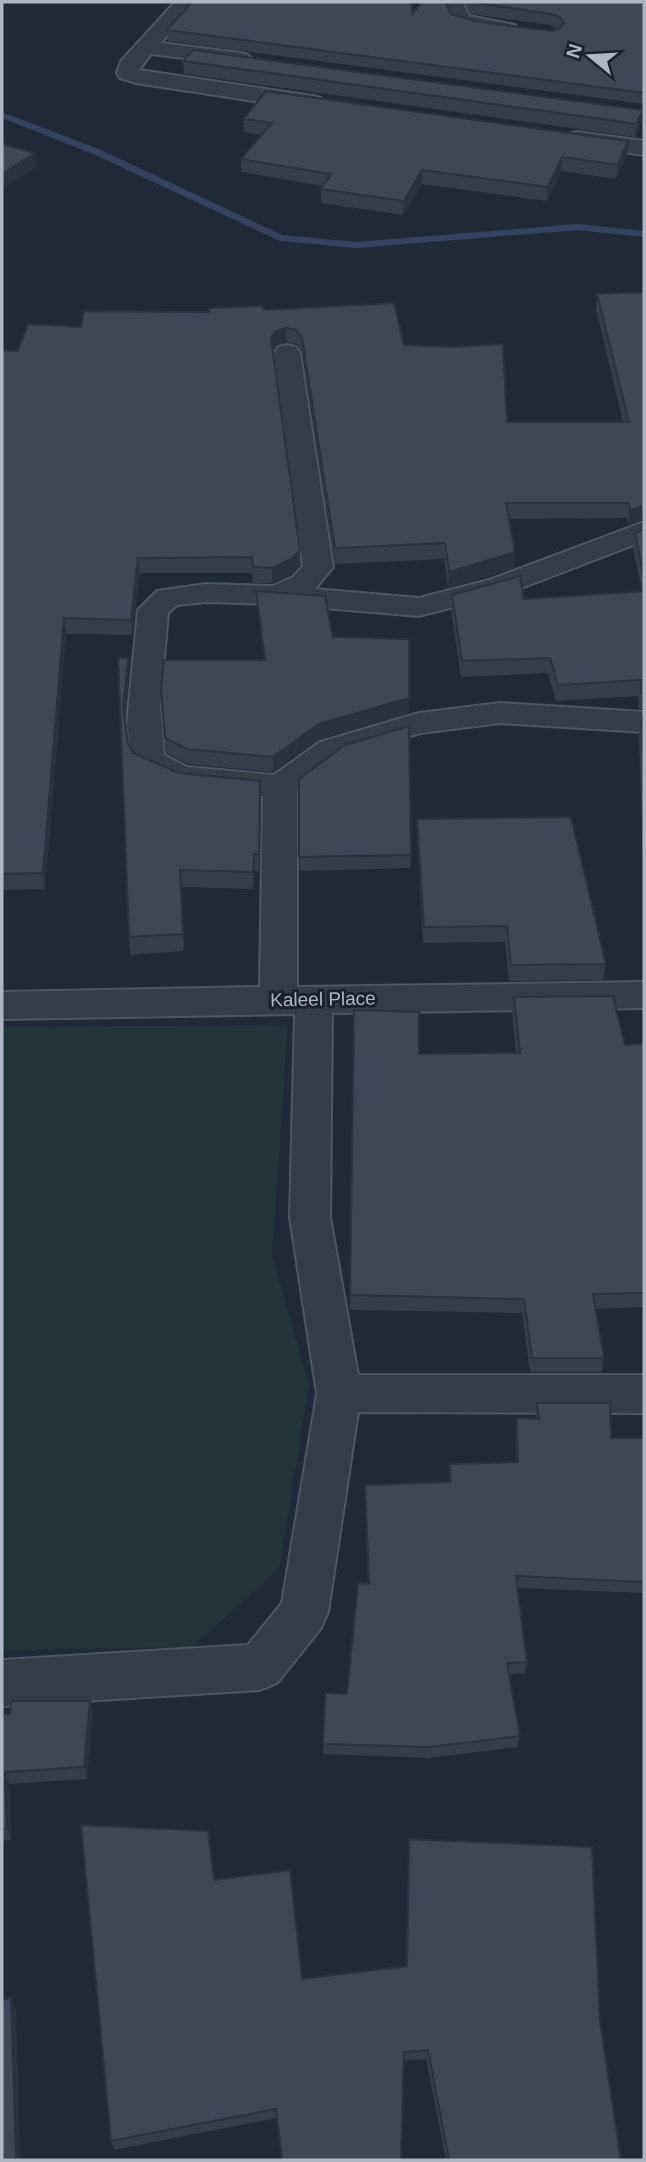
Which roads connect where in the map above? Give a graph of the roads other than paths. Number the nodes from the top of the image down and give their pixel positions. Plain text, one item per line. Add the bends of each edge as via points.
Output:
1 (186, 2) edge
2 (453, 2) edge
3 (525, 31) edge
4 (146, 47) junction
5 (257, 61) edge
6 (337, 106) edge
7 (556, 137) edge
8 (644, 148) edge
9 (287, 353) edge
10 (644, 531) edge
11 (277, 595) junction
12 (644, 722) edge
13 (280, 787) junction
14 (644, 995) edge
15 (296, 1000) junction
16 (2, 1005) edge
17 (339, 1394) junction
18 (644, 1394) edge
19 (2, 1683) edge

1 - 4 street
2 - 3 street via 460,20
4 - 5 street
4 - 6 street via 129,66 128,73 135,77
7 - 8 street
9 - 11 street via 318,567 304,583
10 - 11 street via 500,586 419,607
11 - 13 street via 168,597 153,610 142,711 149,761 180,777
12 - 13 street via 500,713 419,723 332,749
13 - 15 street
14 - 15 street, Kaleel Place
15 - 16 street, Kaleel Place
15 - 17 street via 310,1217
17 - 18 street
17 - 19 street via 304,1612 260,1667

